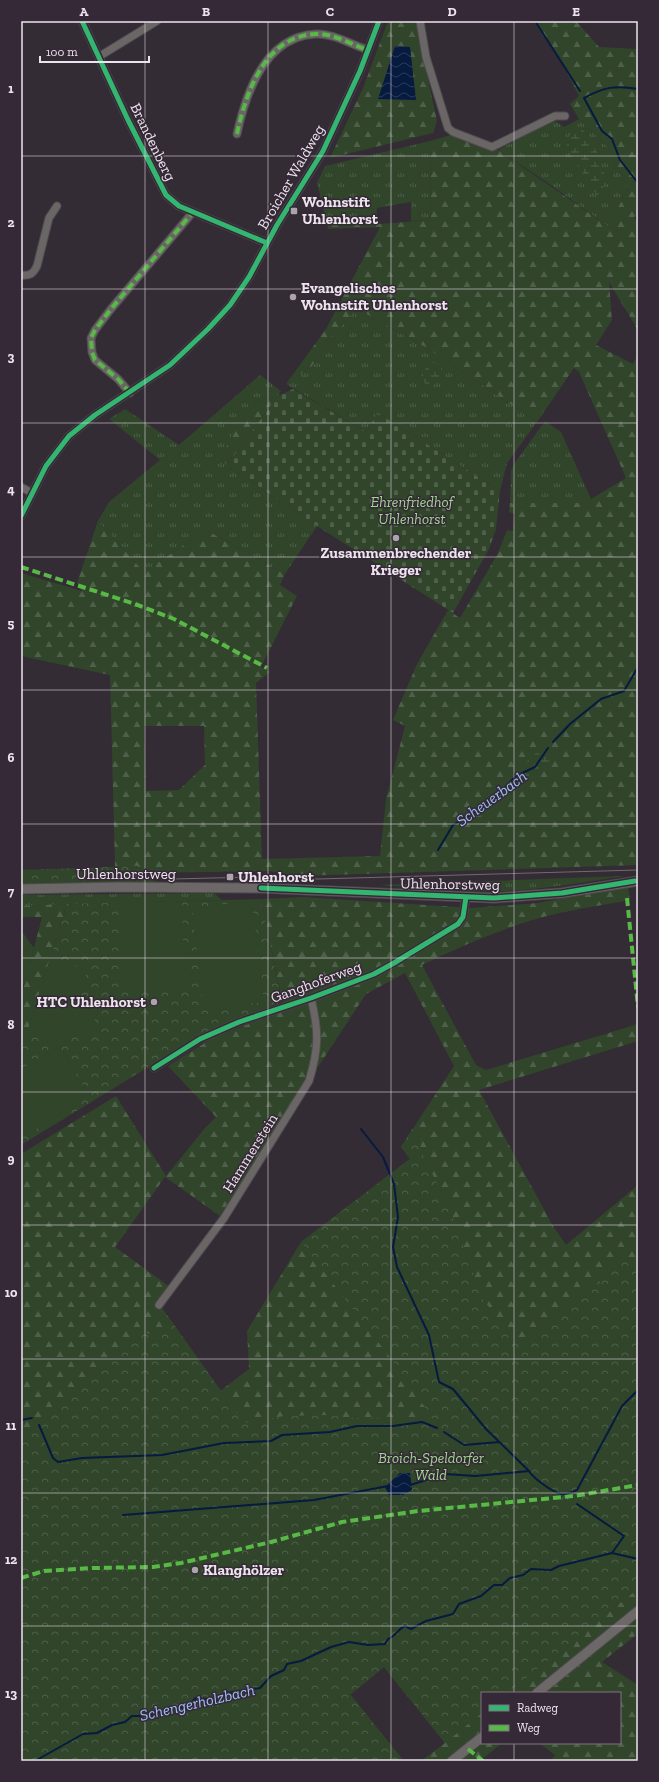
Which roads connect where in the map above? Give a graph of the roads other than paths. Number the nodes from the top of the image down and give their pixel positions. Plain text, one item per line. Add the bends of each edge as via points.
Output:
1 (82, 21) edge
2 (158, 21) edge
3 (379, 21) edge
4 (420, 21) edge
5 (368, 50) junction
6 (100, 56) junction
7 (565, 116) dead end
8 (238, 134) dead end
9 (57, 206) dead end
10 (193, 212) junction
11 (267, 243) junction
12 (21, 276) edge
13 (130, 393) junction
14 (21, 487) edge
15 (32, 493) junction
16 (21, 516) edge
17 (638, 881) edge
18 (21, 889) edge
19 (466, 897) junction
20 (311, 998) junction
21 (154, 1068) dead end
22 (159, 1305) dead end
23 (638, 1611) edge
24 (538, 1692) edge
25 (481, 1738) edge
26 (452, 1761) edge

1 - 6 street, Brandenberg
2 - 6 street
3 - 5 street, Broicher Waldweg
4 - 7 street via 426,57 448,128 453,132 492,147 554,116
5 - 8 street via 316,34 293,40 276,49 263,64 243,107
5 - 11 street, Broicher Waldweg via 323,151
6 - 10 street, Brandenberg via 128,120 166,195
9 - 12 street via 49,218 34,273
10 - 11 street, Brandenberg
10 - 13 street via 110,309 91,338 95,360
11 - 13 street, Broicher Waldweg via 230,305 170,365
13 - 15 street, Broicher Waldweg via 70,436 46,466
14 - 15 street
15 - 16 street, Broicher Waldweg
17 - 19 main road, Uhlenhorstweg via 536,896
18 - 19 main road, Uhlenhorstweg via 261,888
19 - 20 street, Ganghoferweg via 463,917 458,924 387,967
20 - 21 street, Ganghoferweg via 239,1022 200,1039
20 - 22 street, Hammerstein via 318,1040 316,1060 309,1082 224,1218
23 - 24 main road
25 - 26 main road

